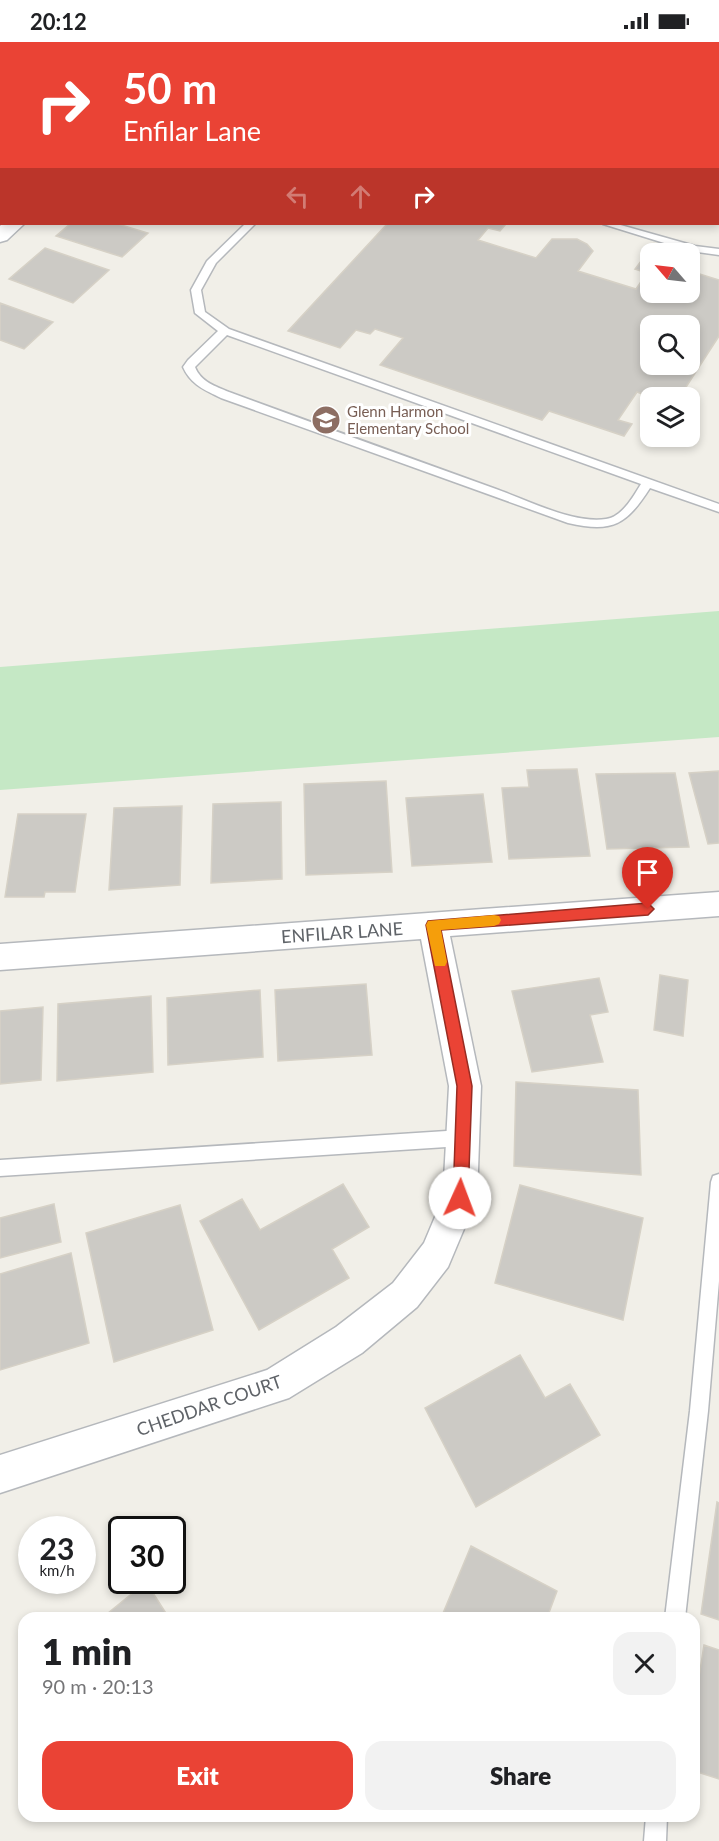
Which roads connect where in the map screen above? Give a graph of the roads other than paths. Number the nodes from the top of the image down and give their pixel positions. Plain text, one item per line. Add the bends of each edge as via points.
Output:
1 (13, 225) edge
2 (249, 225) edge
3 (611, 225) edge
4 (0, 236) edge
5 (719, 252) edge
6 (225, 331) junction
7 (648, 482) junction
8 (719, 508) edge
9 (719, 904) edge
10 (433, 925) junction
11 (0, 957) edge
12 (462, 1138) junction
13 (0, 1168) edge
14 (719, 1182) edge
15 (0, 1474) edge
16 (676, 1612) edge
17 (657, 1822) edge
18 (655, 1841) edge

1 - 4 street
2 - 6 lane via 212,261 196,290 200,313
3 - 5 lane via 694,249
6 - 7 lane
6 - 7 lane via 189,367 193,378 204,385 477,486 583,522 606,523 619,519
7 - 8 lane
9 - 10 street, ENFILAR LANE
10 - 11 street, ENFILAR LANE
10 - 12 street, CHEDDAR COURT via 465,1086
12 - 13 lane
12 - 15 street, CHEDDAR COURT via 460,1198 436,1255 405,1295 349,1340 276,1385
14 - 16 lane via 699,1411
17 - 18 lane

